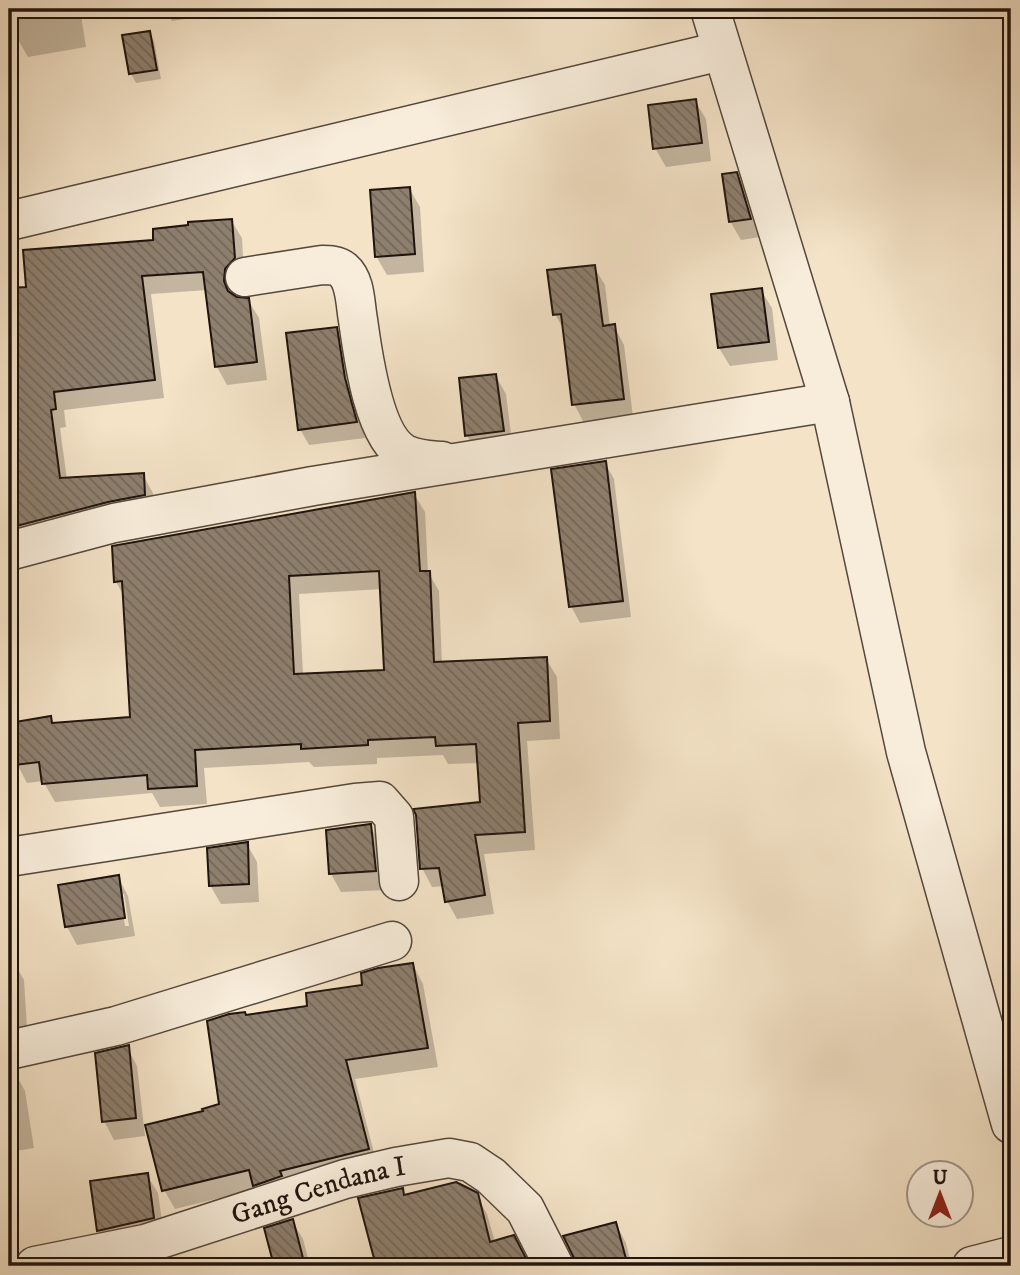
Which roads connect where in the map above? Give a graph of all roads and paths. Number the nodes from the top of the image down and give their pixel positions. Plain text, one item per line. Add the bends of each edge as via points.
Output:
1 (710, 9) edge
2 (721, 51) junction
3 (9, 221) edge
4 (245, 277) dead end
5 (830, 402) junction
6 (457, 462) junction
7 (9, 551) edge
8 (9, 857) edge
9 (399, 881) dead end
10 (392, 941) dead end
11 (9, 1050) edge
12 (1008, 1101) edge
13 (1011, 1256) edge
14 (34, 1266) edge
15 (554, 1266) edge
16 (972, 1266) edge

1 - 2 street
2 - 3 street
2 - 5 street
4 - 6 street via 322,265 343,270 352,282 378,420 388,438 417,459
5 - 6 street
5 - 12 street via 906,752
6 - 7 street via 114,523
8 - 9 street via 380,801 394,817
10 - 11 street via 116,1026
13 - 16 street
14 - 15 street, Gang Cendana I via 145,1244 345,1179 449,1158 470,1163 491,1176 524,1209

